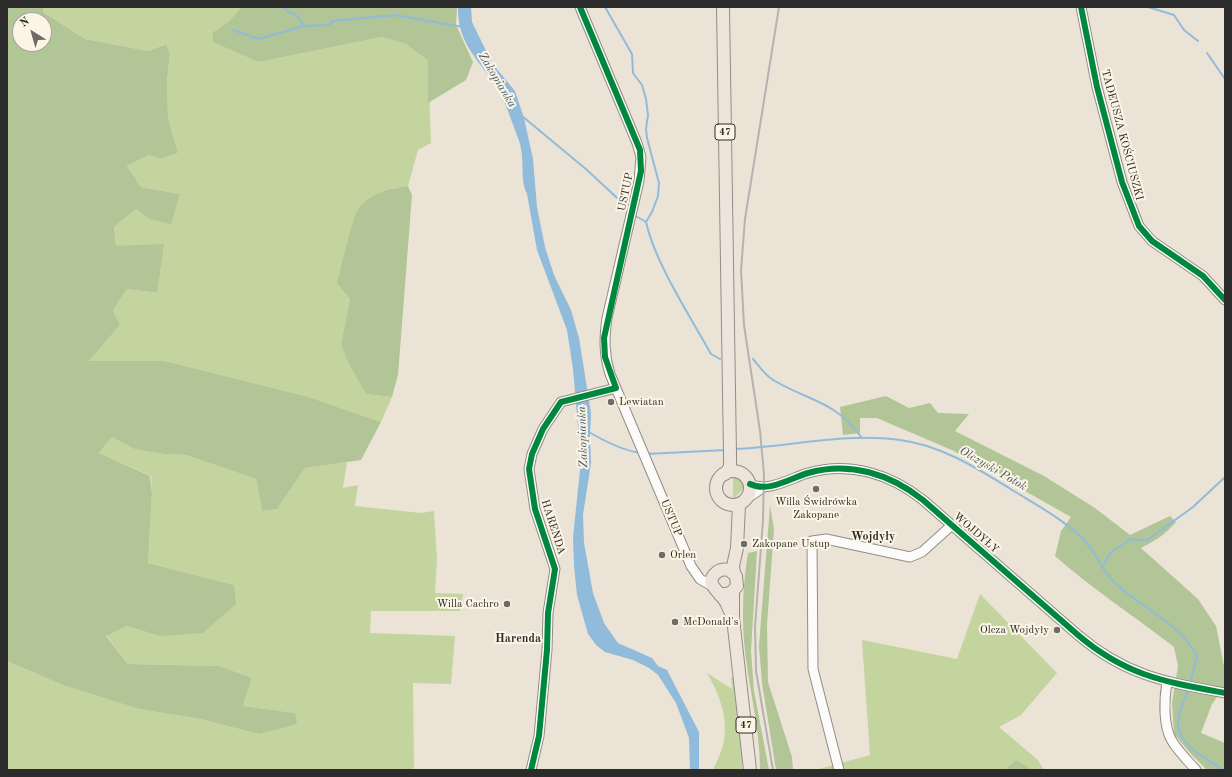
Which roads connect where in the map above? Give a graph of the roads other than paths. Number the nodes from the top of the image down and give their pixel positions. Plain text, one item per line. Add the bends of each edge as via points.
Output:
1 (580, 7) edge
2 (723, 7) edge
3 (1081, 7) edge
4 (1225, 300) edge
5 (616, 388) junction
6 (734, 449) junction
7 (742, 473) junction
8 (725, 474) junction
9 (750, 484) junction
10 (764, 487) junction
11 (742, 502) junction
12 (726, 504) junction
13 (952, 525) junction
14 (724, 572) junction
15 (695, 573) junction
16 (716, 590) junction
17 (733, 592) junction
18 (733, 618) junction
19 (1167, 682) junction
20 (1225, 693) edge
21 (532, 770) edge
22 (750, 770) edge
23 (838, 770) edge
24 (1196, 770) edge

1 - 5 street, USTUP via 641,157 639,181 604,338 605,357
2 - 6 main road, 47 via 730,402
3 - 4 street, TADEUSZA KOŚCIUSZKI via 1097,87 1122,182 1139,226 1152,240 1203,276
5 - 15 street, USTUP
5 - 21 street, HARENDA via 566,399 559,403 543,428 532,454 529,469 535,509 555,569 547,616 548,650 539,736
6 - 7 main road, 47
6 - 8 main road, 47 via 730,467
7 - 8 main road via 733,471
7 - 9 main road, 47
8 - 12 main road, 47 via 716,489
9 - 10 street, WOJDYŁY
9 - 11 main road, 47 via 750,492
10 - 11 street, WOJDYŁY
10 - 13 street, WOJDYŁY via 821,470 844,468 866,471 884,476 905,487
11 - 12 main road
11 - 14 main road, 47 via 733,566
12 - 14 main road, 47 via 730,522 730,550
13 - 19 street, WOJDYŁY via 1101,653 1133,671
13 - 23 street, WOJDYŁY via 922,552 910,557 826,539 812,541 813,669
14 - 15 street via 701,575
14 - 16 main road, 47 via 712,579
14 - 17 main road, 47 via 738,584
15 - 16 street, USTUP
16 - 17 main road via 727,595
16 - 18 main road, USTUP / 47 via 724,599
17 - 18 main road, USTUP / 47
18 - 22 main road, USTUP / 47
19 - 20 street, WOJDYŁY
19 - 24 street via 1165,698 1168,733 1173,744

